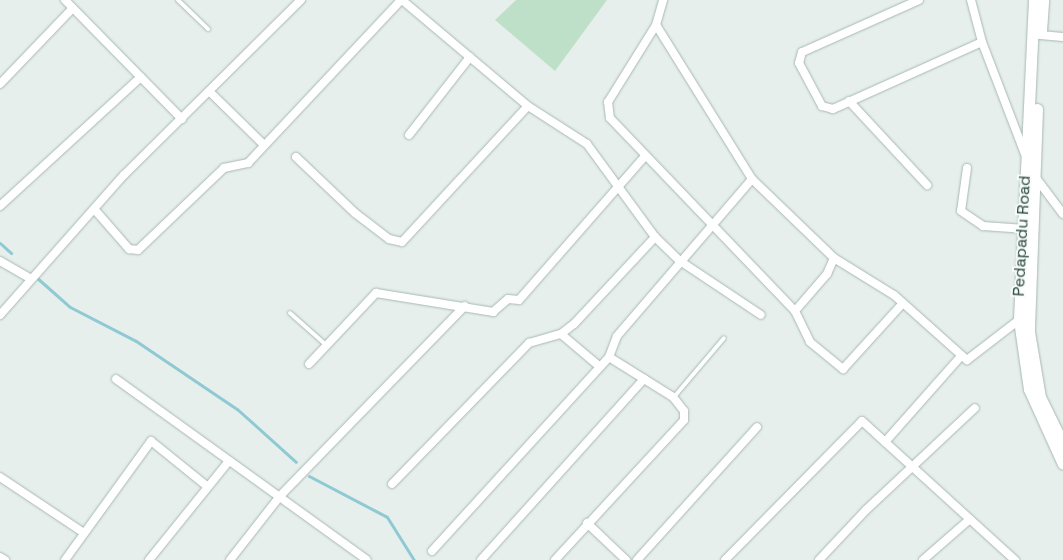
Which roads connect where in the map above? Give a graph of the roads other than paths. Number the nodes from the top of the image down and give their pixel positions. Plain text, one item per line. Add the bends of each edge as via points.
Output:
1 (65, 0) edge
2 (178, 0) edge
3 (301, 0) edge
4 (401, 0) edge
5 (663, 0) edge
6 (919, 0) edge
7 (971, 0) edge
8 (1034, 0) edge
9 (1043, 0) edge
10 (73, 8) junction
11 (656, 26) junction
12 (208, 29) dead end
13 (1040, 35) junction
14 (1063, 37) edge
15 (982, 42) junction
16 (470, 57) junction
17 (141, 77) junction
18 (0, 84) edge
19 (209, 91) junction
20 (849, 101) junction
21 (528, 106) junction
22 (182, 119) junction
23 (409, 135) dead end
24 (264, 145) junction
25 (296, 157) dead end
26 (644, 157) junction
27 (1027, 159) junction
28 (967, 168) dead end
29 (1035, 176) junction
30 (752, 179) junction
31 (927, 185) dead end
32 (621, 186) junction
33 (0, 206) edge
34 (95, 210) junction
35 (1063, 214) edge
36 (711, 225) junction
37 (1022, 229) junction
38 (655, 237) junction
39 (834, 258) junction
40 (0, 261) edge
41 (680, 261) junction
42 (30, 278) junction
43 (903, 303) junction
44 (465, 306) junction
45 (795, 311) junction
46 (290, 314) dead end
47 (0, 315) edge
48 (761, 315) dead end
49 (1019, 320) junction
50 (562, 334) junction
51 (724, 338) dead end
52 (325, 345) junction
53 (610, 355) junction
54 (961, 356) junction
55 (309, 364) dead end
56 (600, 367) junction
57 (116, 379) dead end
58 (644, 379) junction
59 (675, 395) junction
60 (975, 408) dead end
61 (757, 427) dead end
62 (885, 442) junction
63 (1063, 444) edge
64 (229, 462) junction
65 (1063, 464) edge
66 (914, 465) junction
67 (0, 477) edge
68 (392, 484) dead end
69 (208, 487) junction
70 (280, 496) junction
71 (970, 519) junction
72 (587, 524) junction
73 (84, 533) junction
74 (432, 551) dead end
75 (0, 557) edge
76 (361, 558) edge
77 (4, 560) edge
78 (65, 560) edge
79 (149, 560) edge
80 (230, 560) edge
81 (481, 560) edge
82 (554, 560) edge
83 (626, 560) edge
84 (637, 560) edge
85 (725, 560) edge
86 (819, 560) edge
87 (923, 560) edge
88 (1014, 560) edge

1 - 10 street
2 - 12 lane
3 - 19 street
4 - 16 street
4 - 24 street
5 - 11 street
6 - 20 street via 802,52 799,63 822,106 833,109
7 - 15 street
8 - 27 main road, Pedapadu Road
9 - 13 main road
10 - 17 street
10 - 18 street
11 - 26 street via 607,109
11 - 30 street
13 - 14 street
13 - 29 main road
15 - 20 street
15 - 27 street
16 - 21 street
16 - 23 street
17 - 22 street
17 - 33 street
19 - 22 street
19 - 24 street
20 - 31 street
21 - 25 street via 402,242 389,239 355,213
21 - 32 street via 587,144
22 - 34 street
24 - 34 street via 242,168 224,168 138,250 129,249
26 - 32 street
26 - 36 street
27 - 29 street
27 - 37 main road, Pedapadu Road
28 - 37 street via 961,211 983,226
29 - 35 street via 1044,194
29 - 63 main road via 1029,332 1040,397
30 - 36 street
30 - 39 street
32 - 38 street via 634,213
32 - 44 street via 519,300 508,299 498,310
34 - 42 street
36 - 41 street
36 - 45 street
37 - 49 main road, Pedapadu Road
38 - 41 street
38 - 50 street
39 - 43 street
39 - 45 street via 828,274
40 - 42 street
41 - 48 street
41 - 53 street via 614,342
42 - 47 street
43 - 45 street via 842,369 810,342
43 - 54 street
44 - 52 street via 376,293
44 - 70 street
46 - 52 lane
49 - 54 street via 972,360
49 - 65 main road, Pedapadu Road via 1029,389
50 - 56 street
50 - 68 street via 529,343
51 - 59 lane
52 - 55 street
53 - 56 street
53 - 58 street
54 - 62 street
56 - 74 street
57 - 64 street
58 - 59 street
58 - 81 street
59 - 72 street via 684,411 684,420
60 - 66 street
61 - 84 street
62 - 66 street
62 - 85 street via 862,421 815,464
64 - 69 street
64 - 70 street
66 - 71 street
66 - 86 street
67 - 73 street
69 - 73 street via 151,441
69 - 79 street
70 - 76 street
70 - 80 street
71 - 87 street
71 - 88 street
72 - 82 street
72 - 83 street
73 - 78 street
75 - 77 street

